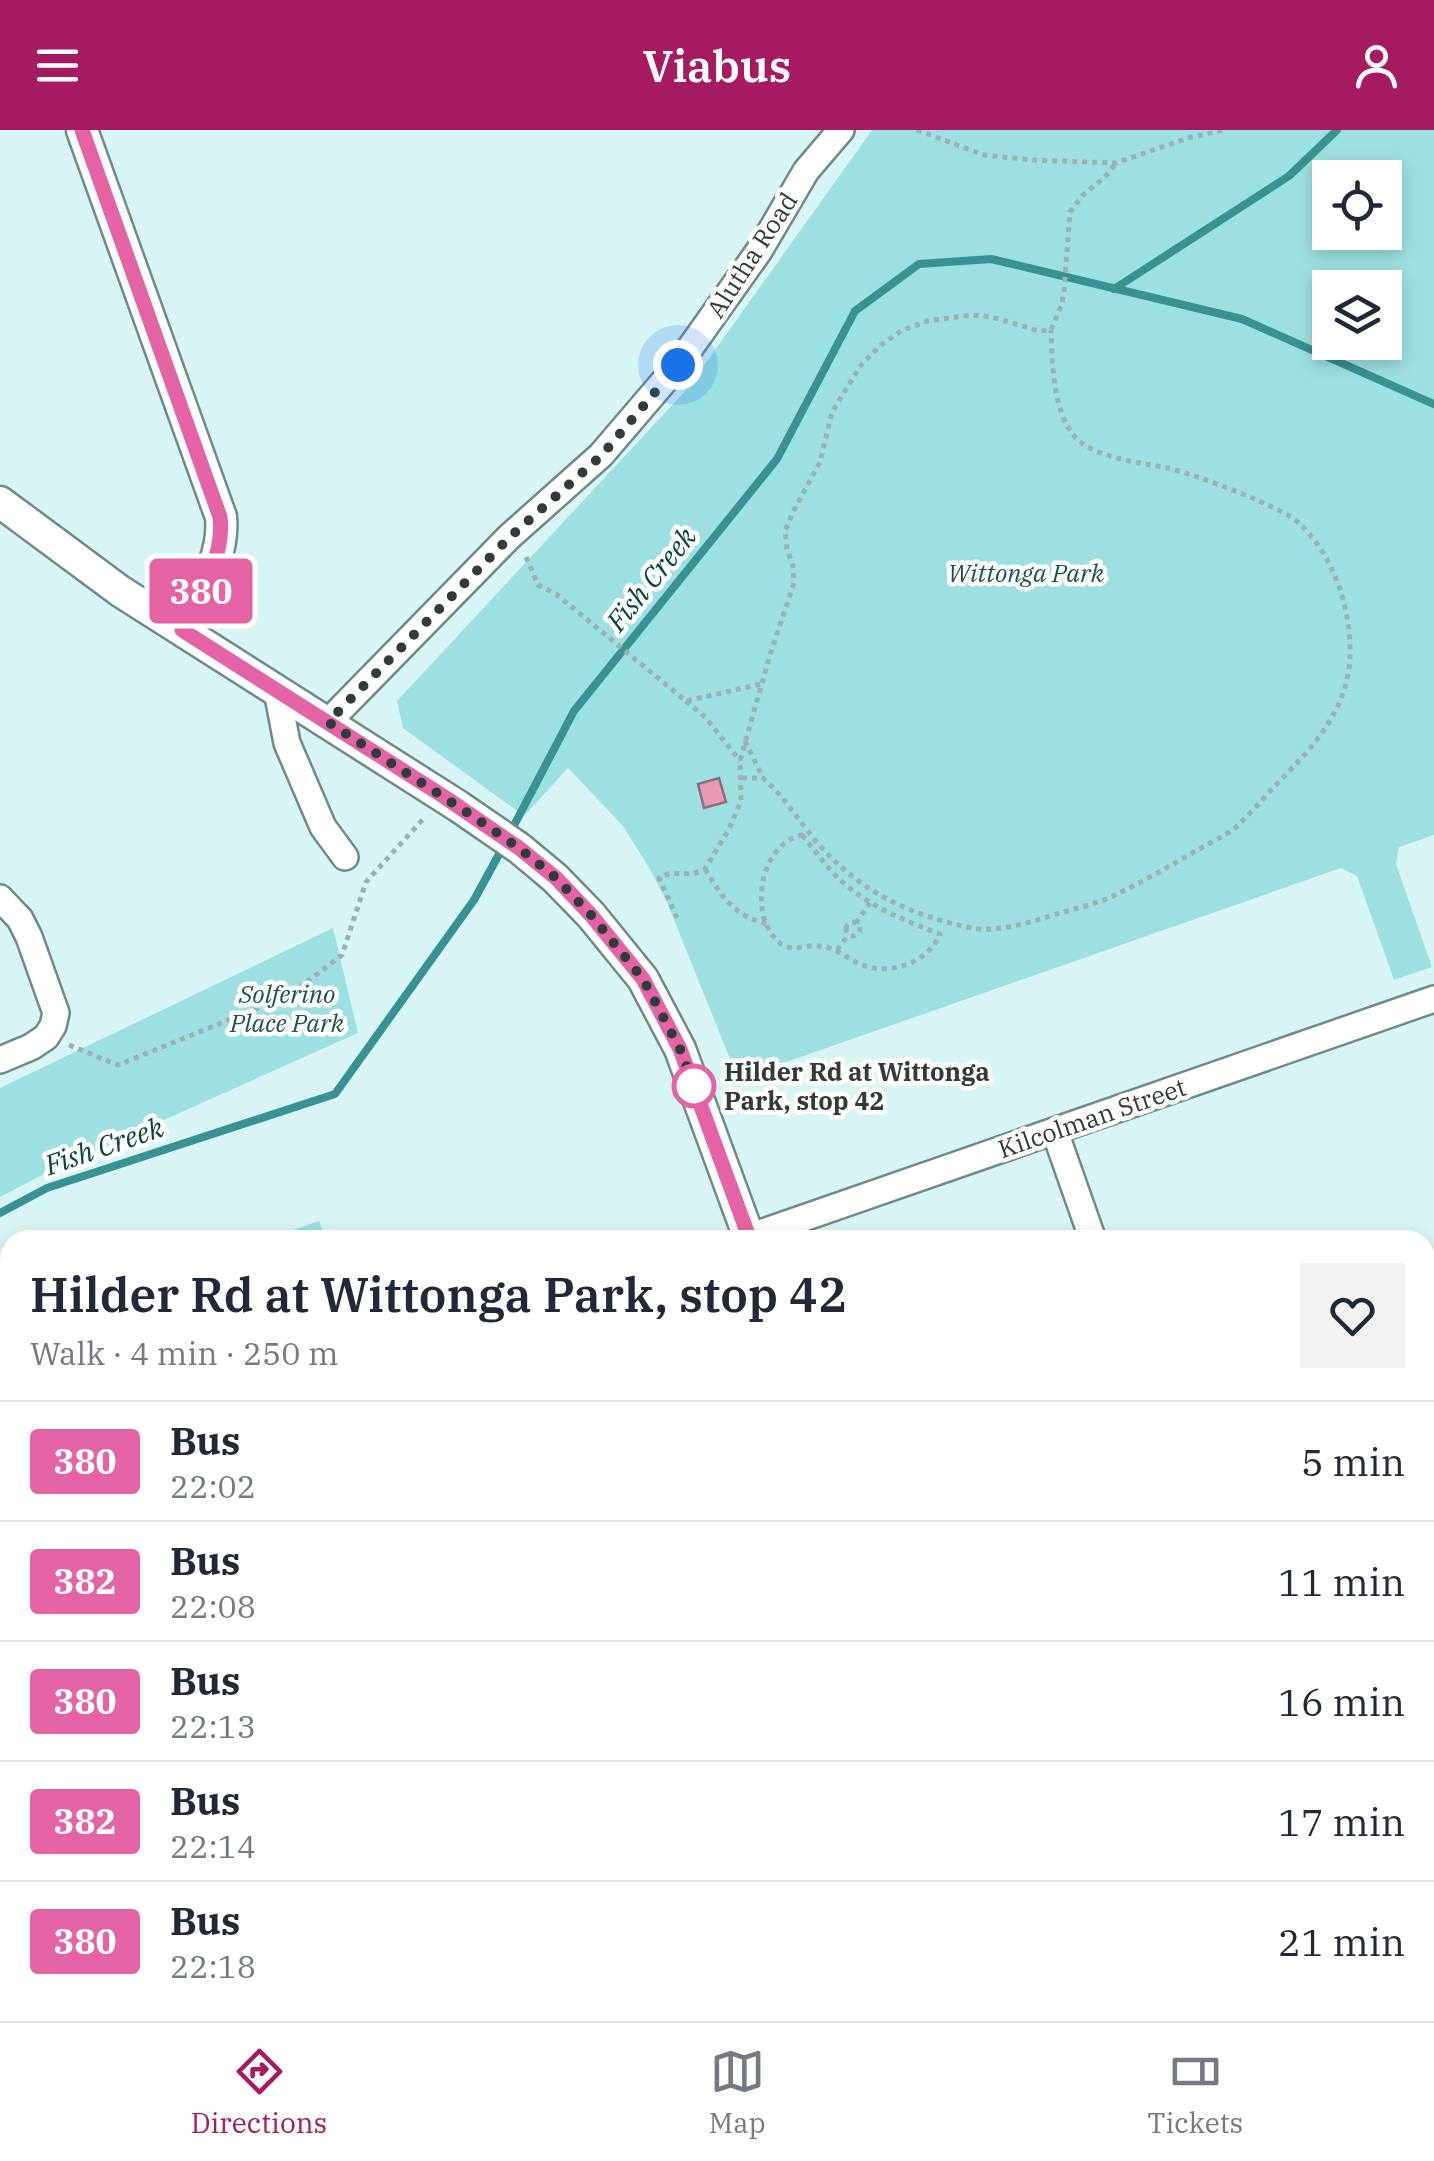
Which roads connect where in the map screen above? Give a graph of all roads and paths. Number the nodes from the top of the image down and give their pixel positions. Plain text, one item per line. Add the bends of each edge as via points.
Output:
1 (82, 130) edge
2 (842, 130) edge
3 (917, 130) edge
4 (1224, 130) edge
5 (1116, 162) junction
6 (1052, 330) junction
7 (0, 502) edge
8 (510, 537) junction
9 (182, 630) junction
10 (761, 684) junction
11 (277, 691) junction
12 (686, 701) junction
13 (328, 722) junction
14 (745, 741) junction
15 (740, 761) junction
16 (742, 778) junction
17 (763, 778) junction
18 (443, 796) junction
19 (345, 857) dead end
20 (704, 868) junction
21 (0, 898) edge
22 (870, 904) junction
23 (677, 918) dead end
24 (768, 924) junction
25 (836, 950) junction
26 (1434, 999) edge
27 (46, 1036) junction
28 (0, 1060) edge
29 (1055, 1132) junction
30 (747, 1230) edge
31 (773, 1230) edge
32 (1089, 1230) edge

1 - 9 street via 220,517 220,552
2 - 8 street, Alutha Road via 806,171 678,365 602,455
3 - 5 path via 984,154
4 - 5 path
5 - 6 path via 1070,212 1064,291
6 - 10 path via 972,315 927,321 900,332 860,365 832,412 820,462 786,531 794,584
6 - 17 path via 1062,417 1078,440 1268,506 1298,521 1320,548 1347,618 1350,657 1340,704 1320,737 1234,828 1174,864 1108,898 1026,924 976,929 876,895 843,871
7 - 9 street
8 - 12 path via 538,585
8 - 13 street, Alutha Road
9 - 11 street
10 - 12 path
10 - 14 path
11 - 13 street
11 - 19 street via 287,742 323,827
12 - 15 path
13 - 18 street
14 - 15 path
14 - 17 path
15 - 16 path
16 - 17 path
16 - 20 path via 741,801
18 - 27 path via 366,882 342,955 290,995 118,1066
18 - 30 street via 567,890 643,979 680,1049
20 - 23 path via 659,878
20 - 24 path via 736,912
21 - 27 street via 20,919 56,1013
22 - 24 path via 802,835 782,845 764,875
22 - 25 path via 848,924
22 - 25 path via 940,934 938,941 920,958 892,968 868,967
24 - 25 path via 791,948
26 - 29 street, Kilcolman Street
27 - 28 street
29 - 31 street, Kilcolman Street
29 - 32 street

